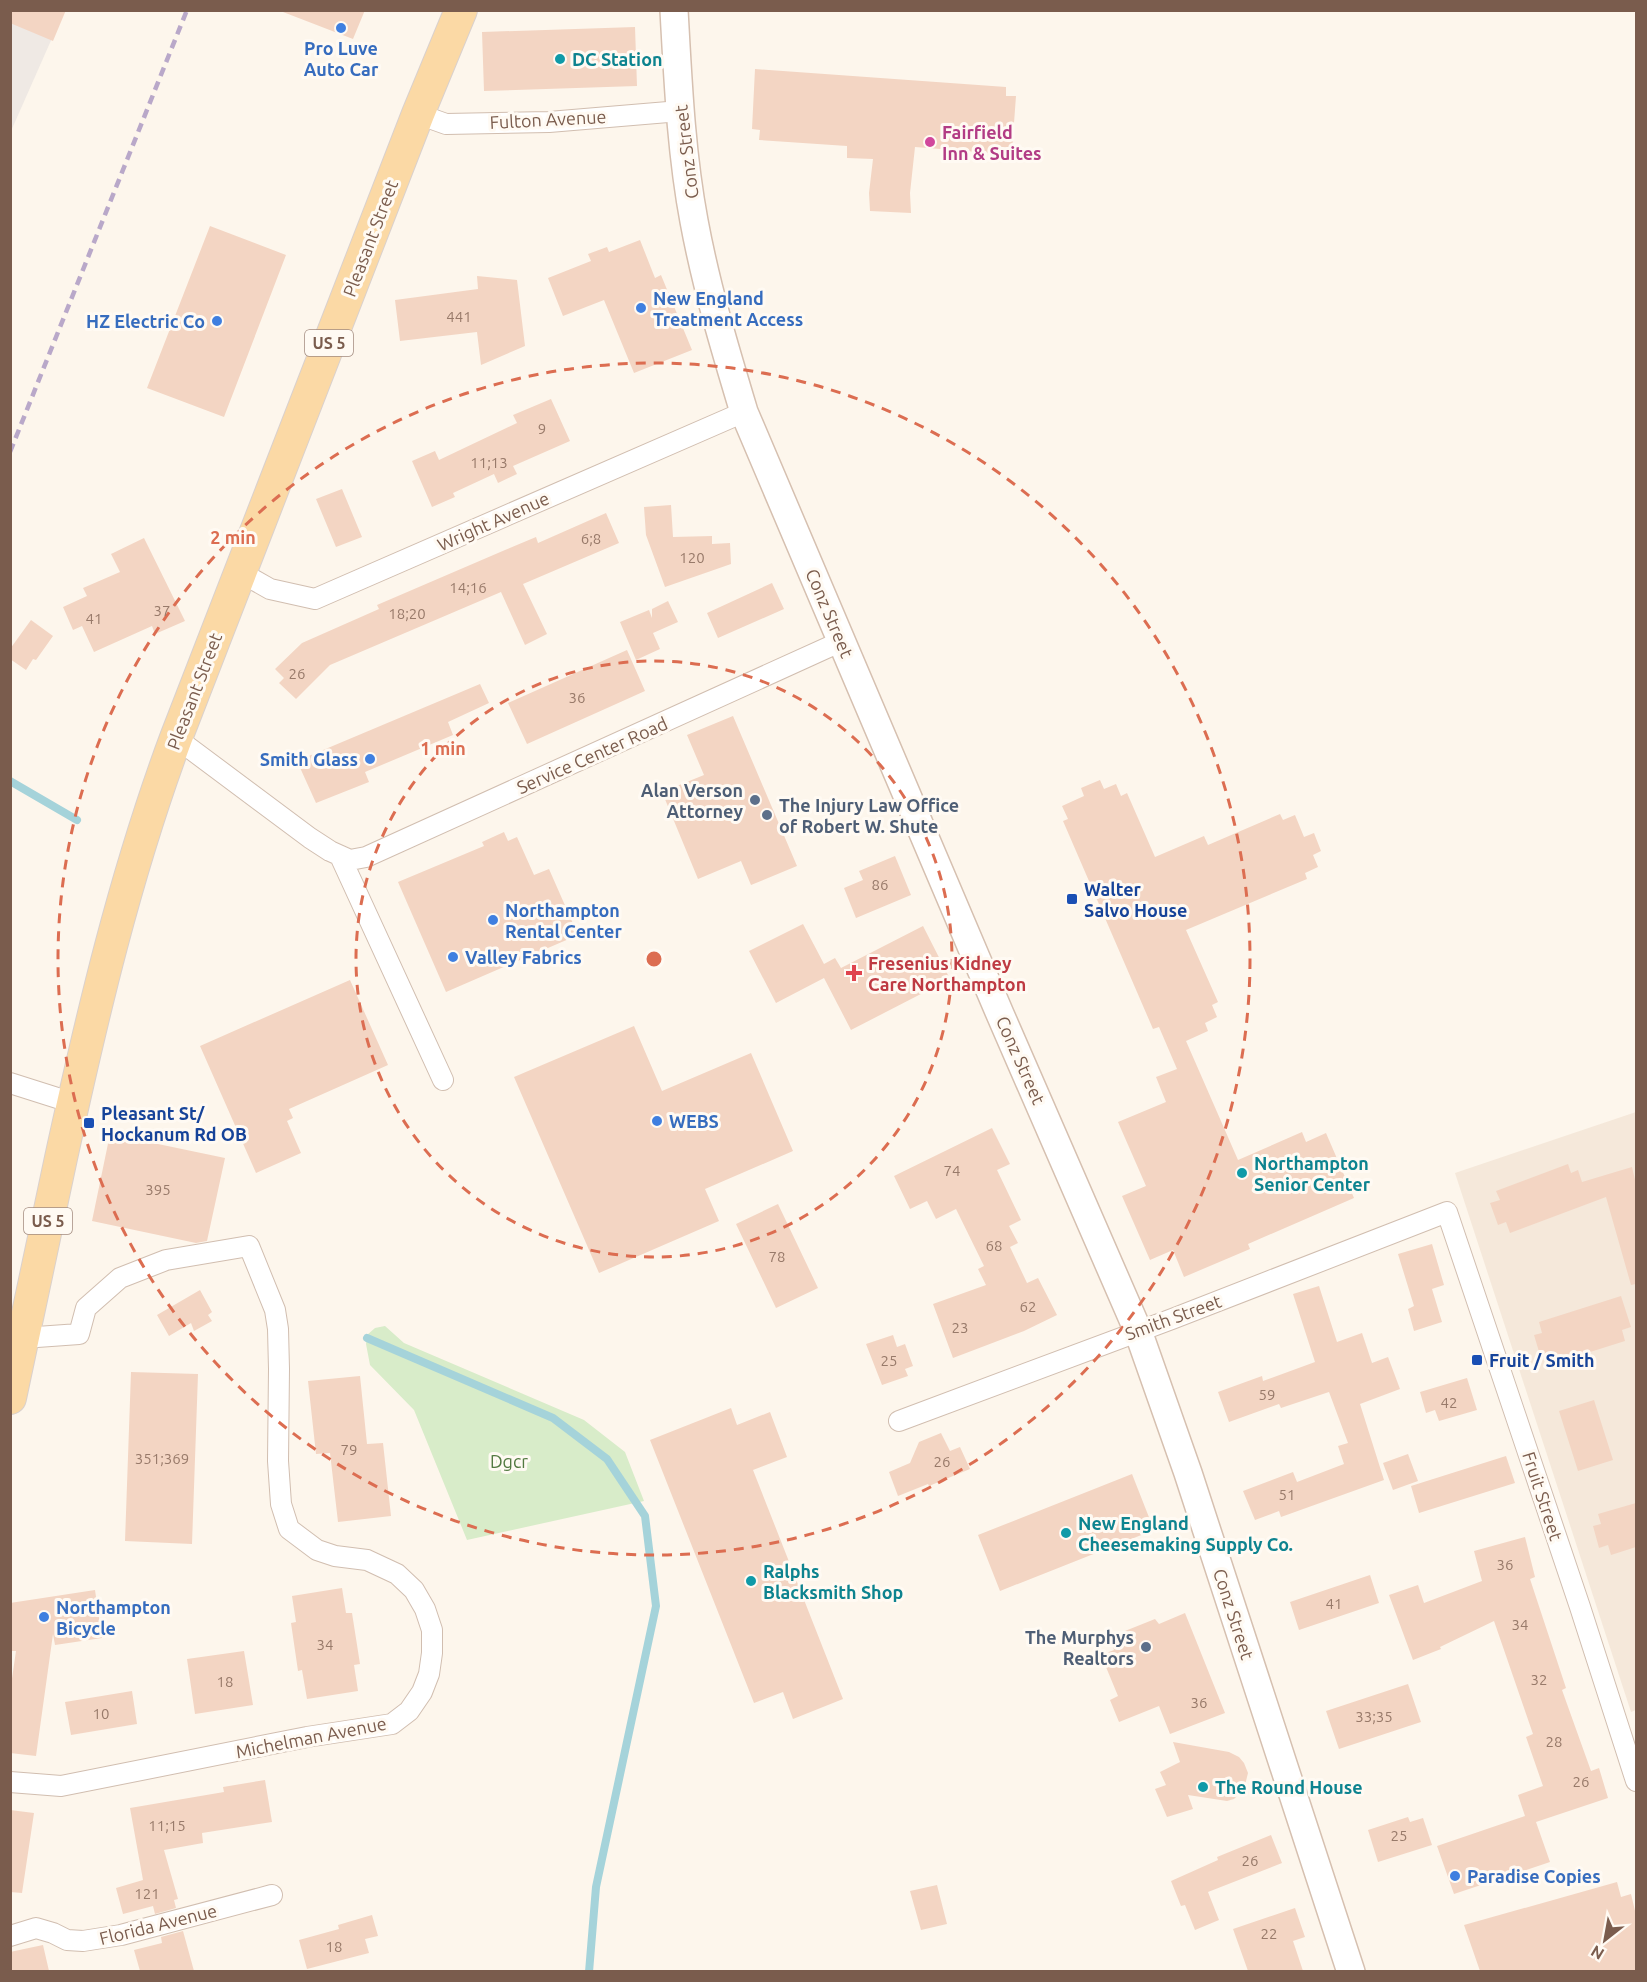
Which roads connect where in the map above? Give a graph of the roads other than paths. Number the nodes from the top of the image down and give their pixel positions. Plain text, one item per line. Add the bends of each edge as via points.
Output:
1 (461, 10) edge
2 (674, 10) edge
3 (680, 111) junction
4 (418, 114) junction
5 (744, 412) junction
6 (240, 572) junction
7 (842, 640) junction
8 (176, 738) junction
9 (340, 856) junction
10 (443, 1080) dead end
11 (10, 1083) edge
12 (73, 1103) junction
13 (1447, 1212) joint
14 (1138, 1331) junction
15 (23, 1338) junction
16 (10, 1398) edge
17 (899, 1421) dead end
18 (1636, 1781) edge
19 (10, 1782) edge
20 (272, 1895) dead end
21 (10, 1936) edge
22 (1351, 1971) edge

1 - 4 main road, Pleasant Street / US 5
2 - 3 main road, Conz Street
3 - 4 street, Fulton Avenue via 549,122 446,124
3 - 5 main road, Conz Street via 694,221 717,325
4 - 6 main road, Pleasant Street / US 5
5 - 6 street, Wright Avenue via 315,599 270,589
5 - 7 main road, Conz Street
6 - 8 main road, Pleasant Street / US 5
7 - 9 street, Service Center Road via 366,856 350,860
7 - 14 main road, Conz Street
8 - 9 street
8 - 12 main road, Pleasant Street / US 5 via 129,878
9 - 10 street
11 - 12 street
12 - 15 main road, Pleasant Street / US 5
13 - 14 street, Smith Street
13 - 18 street, Fruit Street
14 - 17 street, Smith Street
14 - 22 main road, Conz Street
15 - 16 main road, Pleasant Street / US 5
15 - 19 street, Michelman Avenue via 79,1334 86,1308 120,1278 165,1260 249,1246 275,1310 278,1329 278,1461 281,1504 289,1529 317,1550 367,1560 397,1574 414,1590 432,1630 431,1664 422,1692 409,1711 392,1724 61,1786
20 - 21 street, Florida Avenue via 121,1935 83,1941 67,1940 36,1928

